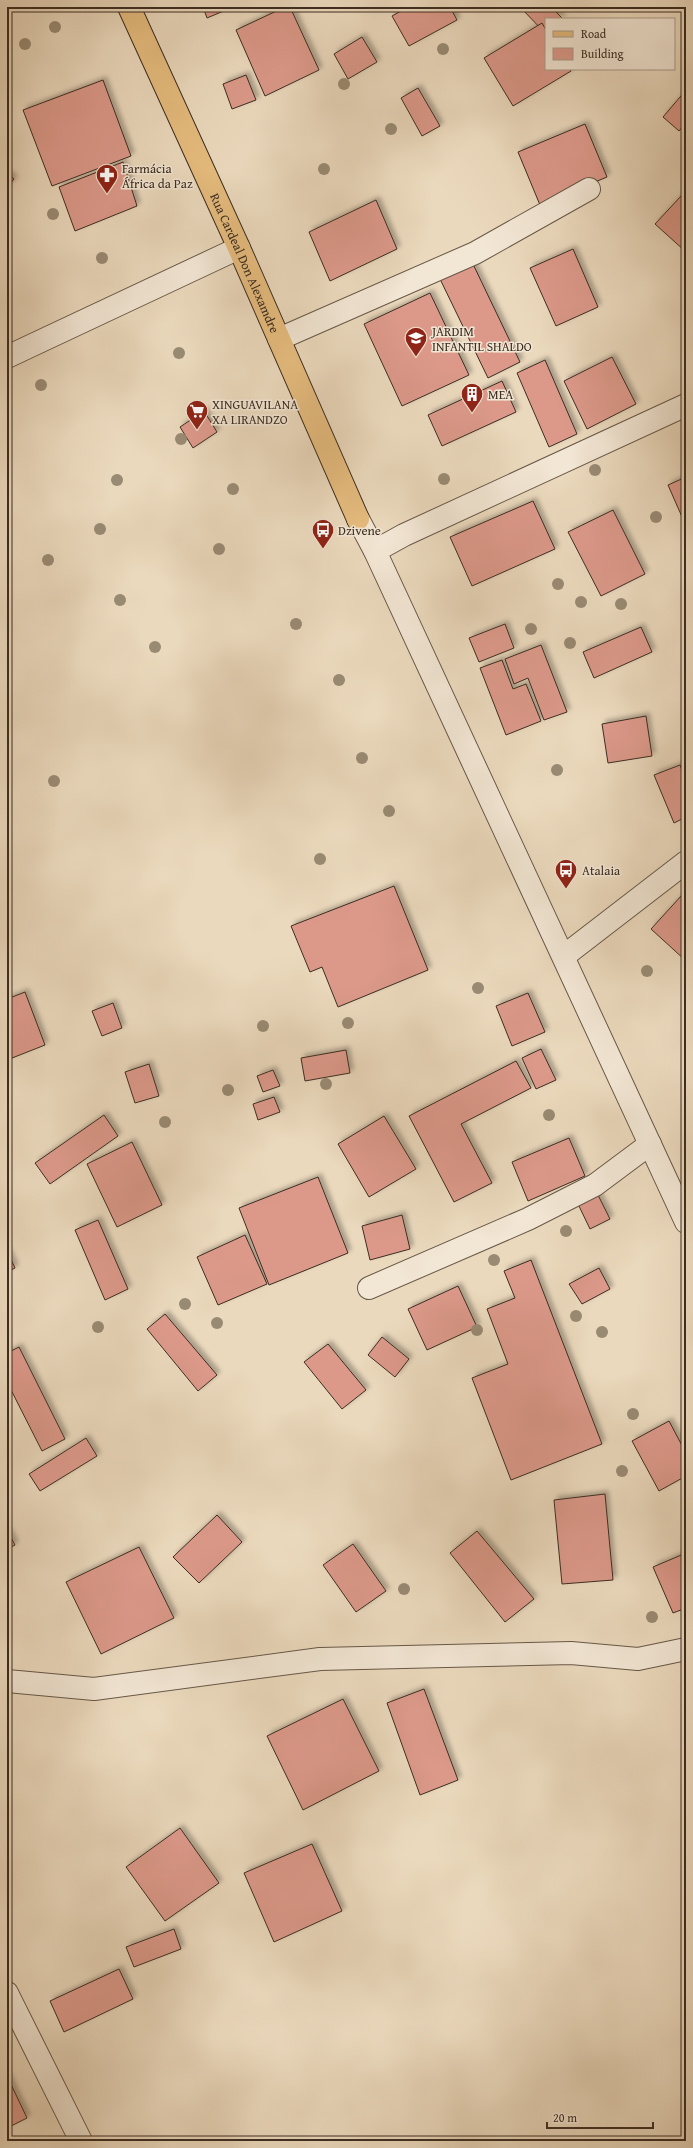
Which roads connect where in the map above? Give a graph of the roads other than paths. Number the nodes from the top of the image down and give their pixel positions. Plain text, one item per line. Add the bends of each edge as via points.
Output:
1 (129, 7) edge
2 (589, 189) dead end
3 (239, 248) junction
4 (279, 338) junction
5 (7, 357) edge
6 (686, 405) edge
7 (358, 520) joint
8 (375, 551) junction
9 (686, 862) edge
10 (564, 956) junction
11 (650, 1144) junction
12 (686, 1222) edge
13 (369, 1288) dead end
14 (686, 1650) edge
15 (7, 1681) edge
16 (7, 1993) edge
17 (81, 2141) edge

1 - 3 main road, Rua Cardeal Don Alexamdre
2 - 4 street via 474,253
3 - 4 main road, Rua Cardeal Don Alexamdre
3 - 5 street
4 - 7 main road, Rua Cardeal Don Alexamdre
6 - 8 street via 404,535
7 - 8 street
8 - 10 street
9 - 10 street
10 - 11 street
11 - 12 street
11 - 13 street via 595,1185 528,1219
14 - 15 street via 638,1659 571,1654 320,1659 94,1689
16 - 17 street

